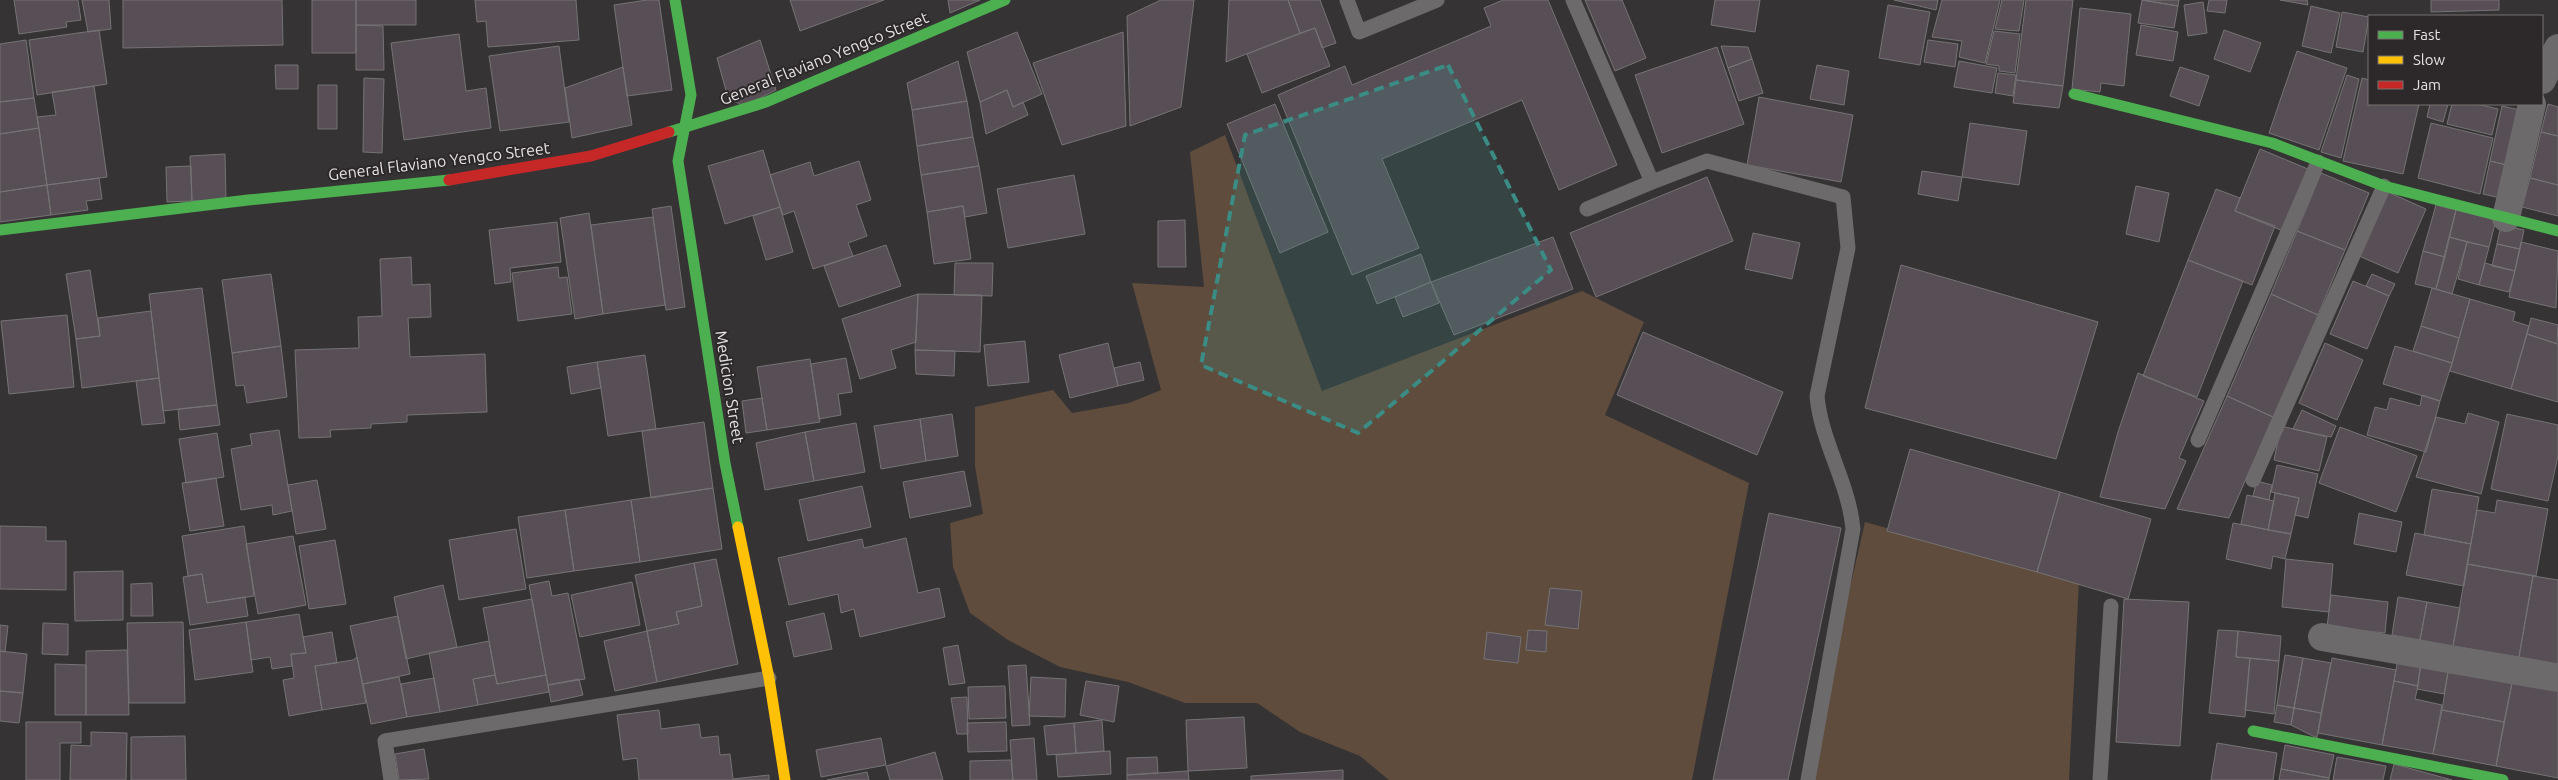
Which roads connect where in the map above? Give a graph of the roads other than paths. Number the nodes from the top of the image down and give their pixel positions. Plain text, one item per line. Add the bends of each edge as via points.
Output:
1 (676, 0) edge
2 (1005, 0) edge
3 (1347, 0) edge
4 (1437, 0) edge
5 (1573, 0) edge
6 (2558, 48) edge
7 (2543, 78) edge
8 (2074, 94) dead end
9 (2532, 105) edge
10 (686, 128) junction
11 (2318, 162) junction
12 (1652, 182) junction
13 (2384, 186) junction
14 (1587, 209) dead end
15 (2506, 218) junction
16 (0, 230) edge
17 (2558, 231) edge
18 (2198, 440) dead end
19 (2253, 480) dead end
20 (2110, 606) dead end
21 (2322, 637) dead end
22 (768, 678) junction
23 (2558, 678) edge
24 (2253, 731) dead end
25 (391, 780) edge
26 (785, 780) edge
27 (1808, 780) edge
28 (2100, 780) edge
29 (2503, 780) edge

1 - 10 street, Medicion Street via 692,95
2 - 10 street, General Flaviano Yengco Street via 766,102
3 - 4 lane via 1359,32
5 - 12 lane
6 - 7 street
8 - 11 street via 2240,134
9 - 15 street
10 - 16 street, General Flaviano Yengco Street via 591,156 540,166
10 - 22 street, Medicion Street via 679,142 678,161 725,463
11 - 13 street
11 - 18 lane
12 - 14 lane
12 - 27 lane via 1707,161 1843,197 1848,248 1817,396 1818,415 1851,511 1853,529
13 - 15 street
13 - 19 lane
15 - 17 street
20 - 28 lane
21 - 23 street
22 - 25 lane via 385,741
22 - 26 street, Medicion Street
24 - 29 street

